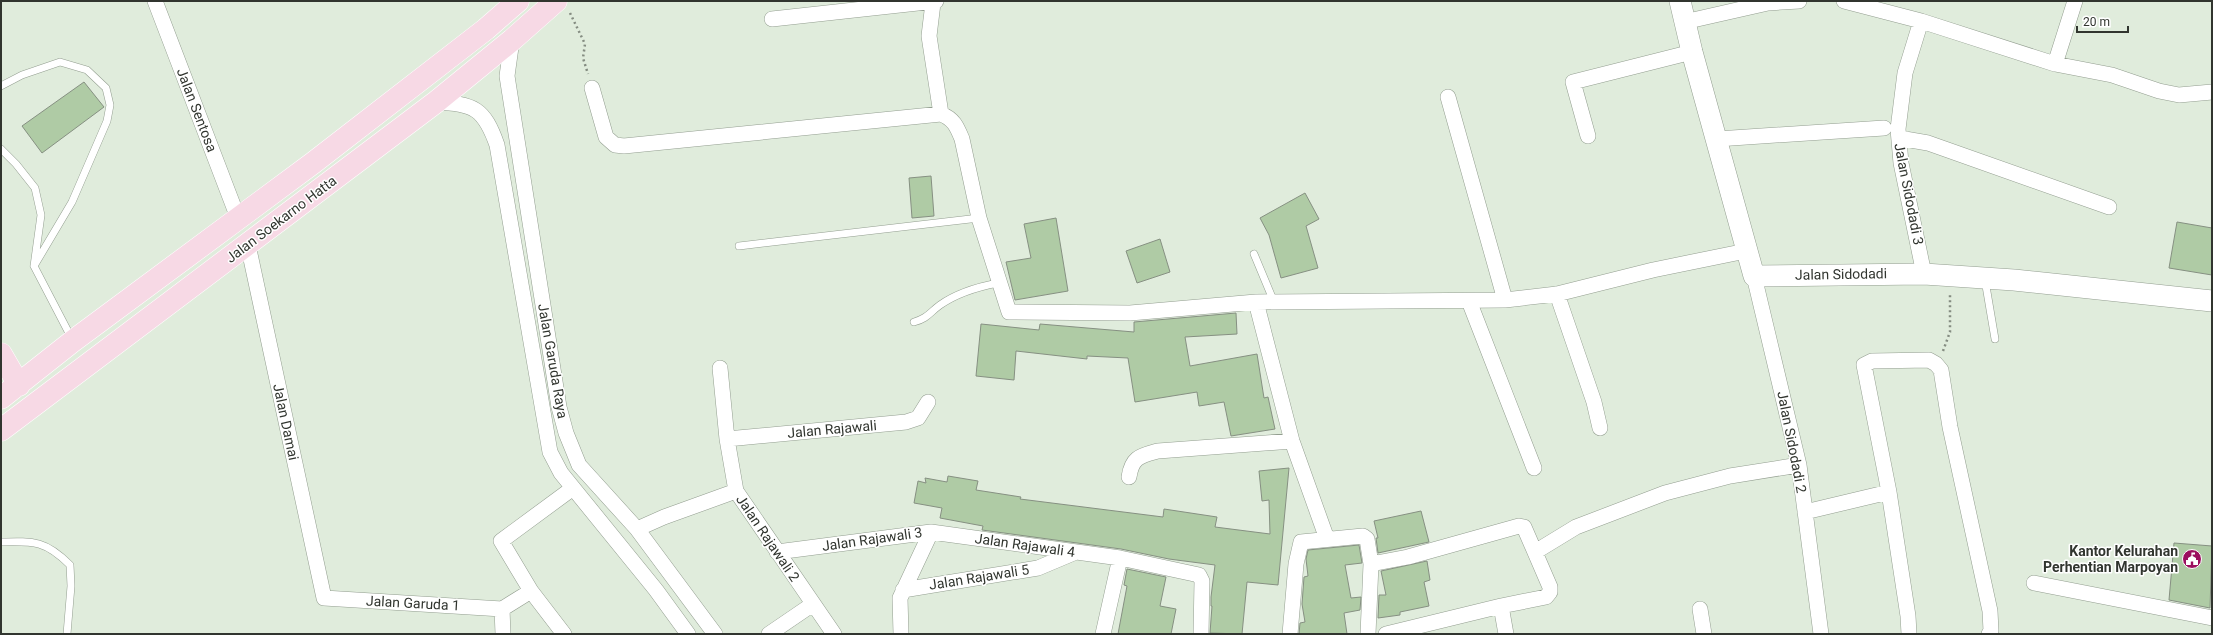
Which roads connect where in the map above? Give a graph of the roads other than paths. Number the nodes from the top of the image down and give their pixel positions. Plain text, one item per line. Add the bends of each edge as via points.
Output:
1 (155, 1) edge
2 (518, 1) edge
3 (1680, 1) edge
4 (1799, 1) edge
5 (1844, 1) edge
6 (2075, 1) edge
7 (934, 2) edge
8 (562, 5) edge
9 (772, 19) dead end
10 (1921, 21) junction
11 (1684, 22) junction
12 (512, 40) junction
13 (1692, 52) junction
14 (2054, 64) junction
15 (1, 86) edge
16 (592, 88) road end
17 (2212, 92) edge
18 (1448, 97) dead end
19 (436, 102) junction
20 (941, 114) junction
21 (1884, 128) dead end
22 (1588, 136) dead end
23 (1899, 138) junction
24 (1717, 139) junction
25 (1, 149) edge
26 (2109, 207) dead end
27 (238, 218) junction
28 (979, 218) junction
29 (248, 245) junction
30 (738, 246) dead end
31 (1746, 251) junction
32 (1254, 254) dead end
33 (34, 266) junction
34 (1924, 274) junction
35 (1754, 276) junction
36 (1985, 278) junction
37 (998, 283) junction
38 (1557, 294) junction
39 (1505, 300) junction
40 (1469, 301) junction
41 (2212, 301) edge
42 (1256, 302) junction
43 (1274, 302) junction
44 (914, 322) dead end
45 (1995, 339) dead end
46 (73, 341) junction
47 (1, 354) edge
48 (720, 368) dead end
49 (19, 385) junction
50 (1, 398) edge
51 (928, 402) dead end
52 (1600, 428) dead end
53 (1, 430) edge
54 (727, 439) junction
55 (1292, 441) junction
56 (1799, 465) junction
57 (1534, 468) dead end
58 (1129, 477) dead end
59 (573, 488) junction
60 (736, 491) junction
61 (1888, 492) junction
62 (1804, 512) junction
63 (637, 529) junction
64 (931, 532) junction
65 (1327, 539) junction
66 (1, 542) edge
67 (1019, 544) junction
68 (777, 552) junction
69 (1076, 552) junction
70 (1536, 552) junction
71 (1120, 558) junction
72 (1371, 564) junction
73 (1013, 572) junction
74 (2034, 583) dead end
75 (903, 590) junction
76 (531, 591) junction
77 (324, 598) joint
78 (813, 604) junction
79 (1502, 606) junction
80 (502, 608) junction
81 (1700, 609) dead end
82 (2212, 618) edge
83 (67, 634) edge
84 (503, 634) edge
85 (564, 634) edge
86 (688, 634) edge
87 (715, 634) edge
88 (769, 634) edge
89 (834, 634) edge
90 (901, 634) edge
91 (1103, 634) edge
92 (1202, 634) edge
93 (1290, 634) edge
94 (1368, 634) edge
95 (1386, 634) edge
96 (1506, 634) edge
97 (1704, 634) edge
98 (1821, 634) edge
99 (1909, 634) edge
100 (1989, 634) edge

1 - 27 street, Jalan Sentosa
2 - 27 main road, Jalan Soekarno Hatta via 486,29
3 - 11 street
4 - 11 street via 1768,3
5 - 10 street
6 - 14 street
7 - 9 street
7 - 20 street via 929,36
8 - 12 main road, Jalan Soekarno Hatta
10 - 14 street
10 - 23 street, Jalan Sidodadi 3 via 1905,73
11 - 13 street
12 - 19 main road, Jalan Soekarno Hatta
12 - 63 street, Jalan Garuda Raya via 507,76 559,407 566,433 580,464
13 - 22 street via 1572,82
13 - 24 street
14 - 17 street via 2112,75 2179,95
15 - 33 lane via 22,75 60,62 87,70 106,88 110,104 107,121 72,202
16 - 20 street via 606,137 615,145 624,146
18 - 39 street
19 - 29 main road, Jalan Soekarno Hatta
19 - 59 street, Jalan Garuda Raya via 461,103 473,107 490,125 501,165 546,437 550,452 561,473
20 - 28 street via 950,118 958,128
21 - 24 street
23 - 26 street via 1928,143
23 - 34 street, Jalan Sidodadi 3 via 1901,163
24 - 31 street
25 - 33 lane via 35,188 41,215
27 - 46 main road, Jalan Soekarno Hatta
28 - 30 lane
28 - 37 street
29 - 53 main road, Jalan Soekarno Hatta
29 - 77 street, Jalan Damai
31 - 35 street
31 - 38 street via 1653,270
32 - 43 lane
33 - 46 lane
34 - 35 street, Jalan Sidodadi
34 - 36 street, Jalan Sidodadi
35 - 56 street, Jalan Sidodadi 2
36 - 41 street, Jalan Sidodadi
36 - 45 lane
37 - 42 street via 1009,312 1130,313
37 - 44 lane via 980,286 956,295 927,318
38 - 39 street
38 - 52 street via 1594,402
39 - 40 street
40 - 43 street
40 - 57 street
42 - 43 street
42 - 55 street
46 - 49 main road, Jalan Soekarno Hatta
47 - 49 main road
48 - 54 street
49 - 50 main road, Jalan Soekarno Hatta
51 - 54 street, Jalan Rajawali via 918,418 906,422
54 - 60 street
55 - 58 street via 1158,451 1139,456 1130,467
55 - 65 street
56 - 62 street, Jalan Sidodadi 2
56 - 70 street via 1730,476 1665,493 1576,527
59 - 76 street via 501,541
59 - 86 street, Jalan Garuda Raya via 656,590
60 - 63 street, Jalan Rajawali 2
60 - 68 street, Jalan Rajawali 2
61 - 62 street
61 - 99 street
61 - 100 street via 1864,365 1872,361 1928,360 1941,370 1950,427 1990,611
62 - 98 street, Jalan Sidodadi 2
63 - 87 street, Jalan Garuda Raya
64 - 67 street, Jalan Rajawali 4
64 - 68 street, Jalan Rajawali 3
64 - 75 street, Jalan Rajawali 3
65 - 72 street via 1363,536 1367,539
65 - 93 street via 1300,542
66 - 83 lane via 45,544 70,565
67 - 69 street, Jalan Rajawali 4
67 - 73 street via 1021,560
68 - 78 street, Jalan Rajawali 2
69 - 71 street, Jalan Rajawali 4
69 - 73 street, Jalan Rajawali 5 via 1038,568
70 - 72 street via 1527,532 1519,526 1408,557
70 - 79 street via 1550,592 1546,597
71 - 91 street
71 - 92 street, Jalan Rajawali 4 via 1200,575
72 - 94 street
73 - 75 street, Jalan Rajawali 5
74 - 82 street
75 - 90 street, Jalan Rajawali 3 via 900,598
76 - 80 street
76 - 85 street
77 - 80 street, Jalan Garuda 1
78 - 88 street
78 - 89 street, Jalan Rajawali 2
79 - 95 street
79 - 96 street
80 - 84 street
81 - 97 street

